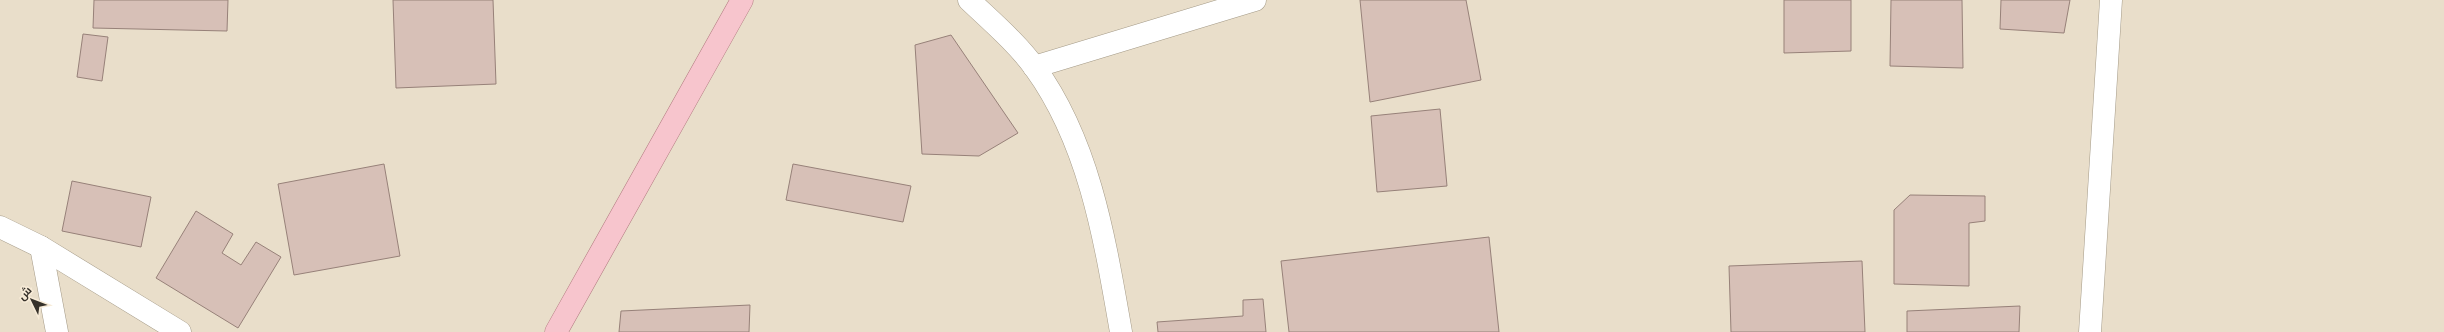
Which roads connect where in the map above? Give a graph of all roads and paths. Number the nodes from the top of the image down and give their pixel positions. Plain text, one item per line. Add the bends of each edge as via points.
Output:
1 (742, 0) edge
2 (969, 0) edge
3 (1255, 0) edge
4 (2111, 0) edge
5 (1034, 67) junction
6 (0, 227) edge
7 (41, 247) junction
8 (57, 332) edge
9 (180, 332) edge
10 (556, 332) edge
11 (1122, 332) edge
12 (2090, 332) edge

1 - 10 main road
2 - 5 street
3 - 5 street
4 - 12 street
5 - 11 street via 1056,101 1075,142 1090,185 1108,256
6 - 7 street
7 - 8 street
7 - 9 street

